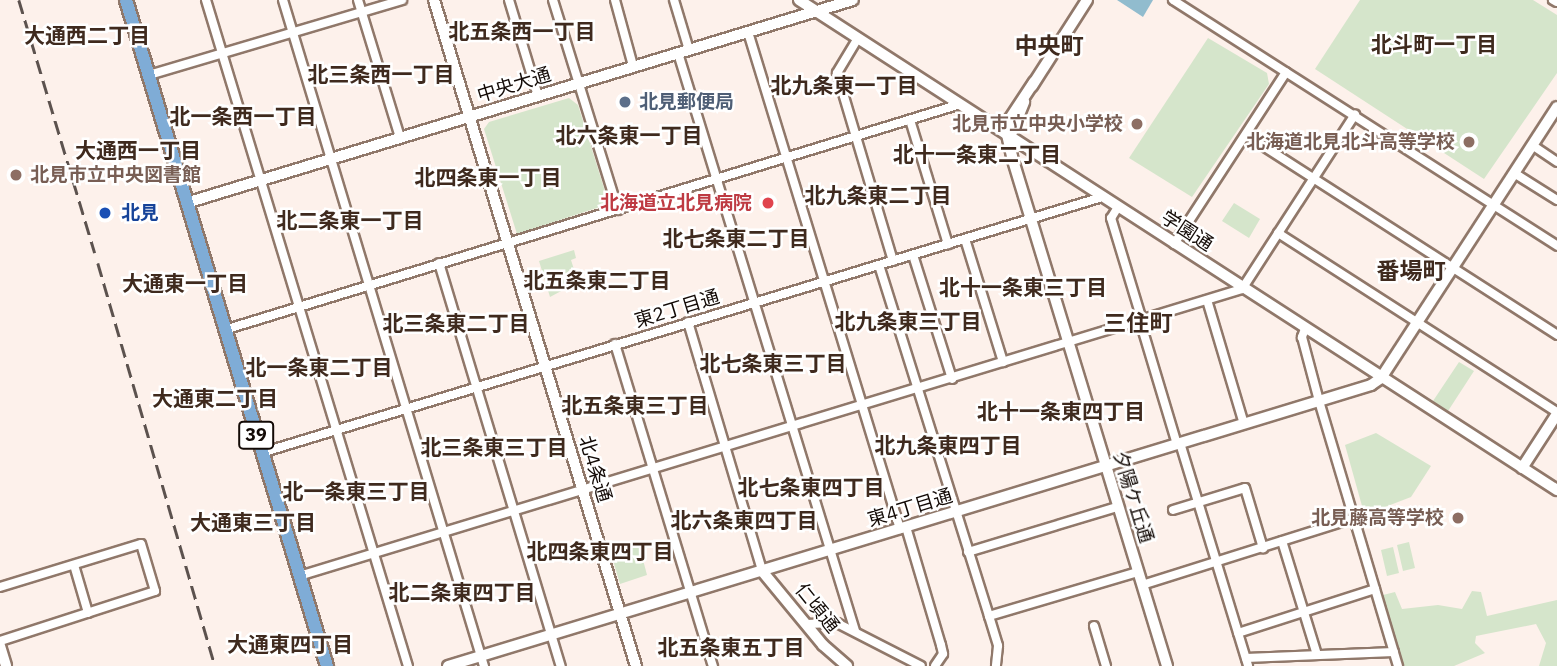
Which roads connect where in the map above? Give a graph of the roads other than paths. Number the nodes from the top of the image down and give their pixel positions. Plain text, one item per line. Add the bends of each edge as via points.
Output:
1 (126, 0) edge
2 (206, 0) edge
3 (283, 0) edge
4 (358, 0) edge
5 (402, 0) edge
6 (434, 0) edge
7 (509, 0) edge
8 (553, 0) edge
9 (615, 0) edge
10 (674, 0) edge
11 (799, 0) edge
12 (853, 0) edge
13 (1087, 0) edge
14 (1173, 0) edge
15 (816, 11) junction
16 (361, 12) junction
17 (293, 32) junction
18 (748, 32) junction
19 (858, 38) junction
20 (689, 50) junction
21 (678, 53) junction
22 (223, 54) junction
23 (633, 66) junction
24 (1286, 72) junction
25 (149, 75) junction
26 (578, 83) junction
27 (538, 96) junction
28 (957, 105) junction
29 (1557, 107) edge
30 (1355, 114) junction
31 (470, 117) junction
32 (910, 120) junction
33 (1553, 120) edge
34 (1246, 135) junction
35 (400, 137) junction
36 (857, 137) junction
37 (1010, 137) junction
38 (1532, 145) junction
39 (331, 158) junction
40 (786, 159) junction
41 (1557, 162) edge
42 (1514, 173) junction
43 (1314, 177) junction
44 (260, 179) junction
45 (716, 180) junction
46 (1102, 197) junction
47 (1557, 200) edge
48 (186, 203) junction
49 (1493, 205) junction
50 (1118, 207) junction
51 (618, 210) junction
52 (1030, 219) junction
53 (1278, 233) junction
54 (965, 239) junction
55 (509, 243) junction
56 (948, 244) junction
57 (1174, 244) junction
58 (1557, 246) edge
59 (913, 255) junction
60 (893, 261) junction
61 (439, 263) junction
62 (879, 265) junction
63 (1453, 267) junction
64 (824, 282) junction
65 (369, 285) junction
66 (1242, 289) junction
67 (1207, 300) junction
68 (754, 302) junction
69 (299, 306) junction
70 (1141, 321) junction
71 (688, 322) junction
72 (1417, 323) junction
73 (1305, 329) junction
74 (223, 330) junction
75 (1557, 335) edge
76 (1068, 342) junction
77 (615, 344) junction
78 (1003, 362) junction
79 (545, 366) junction
80 (1381, 378) junction
81 (951, 379) junction
82 (475, 388) junction
83 (917, 390) junction
84 (1319, 401) junction
85 (860, 406) junction
86 (405, 408) junction
87 (1557, 413) edge
88 (1244, 424) junction
89 (792, 426) junction
90 (337, 429) junction
91 (1179, 444) junction
92 (723, 447) junction
93 (261, 453) junction
94 (1105, 466) junction
95 (652, 468) junction
96 (1522, 468) junction
97 (1557, 490) edge
98 (583, 491) junction
99 (1198, 502) junction
100 (1117, 507) junction
101 (1173, 509) dead end
102 (513, 511) junction
103 (955, 512) junction
104 (1355, 518) junction
105 (903, 528) junction
106 (443, 532) junction
107 (1282, 541) junction
108 (1263, 548) junction
109 (830, 550) junction
110 (968, 552) junction
111 (374, 553) junction
112 (1216, 562) junction
113 (74, 565) junction
114 (762, 571) junction
115 (1138, 572) junction
116 (299, 576) junction
117 (1142, 585) junction
118 (0, 587) edge
119 (1375, 589) junction
120 (691, 592) junction
121 (88, 612) junction
122 (1304, 612) junction
123 (621, 613) junction
124 (989, 616) junction
125 (806, 624) junction
126 (1094, 626) dead end
127 (855, 631) junction
128 (1238, 633) junction
129 (551, 635) junction
130 (0, 641) edge
131 (0, 646) edge
132 (1394, 652) junction
133 (1317, 655) junction
134 (483, 661) edge
135 (1247, 662) edge
136 (6, 666) edge
137 (327, 666) edge
138 (408, 666) edge
139 (448, 666) edge
140 (561, 666) edge
141 (636, 666) edge
142 (713, 666) edge
143 (847, 666) edge
144 (921, 666) edge
145 (935, 666) edge
146 (996, 666) edge
147 (1106, 666) edge
148 (1167, 666) edge
149 (1398, 666) edge

1 - 25 highway, 39
2 - 22 street
3 - 17 street
4 - 16 street
5 - 16 street
6 - 31 street, 北4条通
7 - 27 street
8 - 26 street
9 - 23 street
10 - 20 street
11 - 15 street, 学園通
12 - 15 street, 中央大通
13 - 37 street via 1034,82
14 - 24 street
15 - 18 street, 中央大通
15 - 19 street, 学園通
16 - 17 street
16 - 35 street
17 - 22 street
17 - 39 street
18 - 20 street, 中央大通
18 - 40 street
19 - 28 street, 学園通
19 - 36 street via 837,73
20 - 21 street, 中央大通
21 - 23 street, 中央大通
21 - 45 street
22 - 25 street
22 - 44 street
23 - 26 street, 中央大通
24 - 30 street
24 - 34 street
25 - 48 highway, 39
26 - 27 street, 中央大通
26 - 51 street
27 - 31 street, 中央大通
28 - 32 street
28 - 37 street, 学園通
29 - 33 street
30 - 43 street
30 - 49 street
31 - 35 street, 中央大通
31 - 55 street, 北4条通
32 - 36 street
32 - 56 street
33 - 38 street
34 - 43 street
34 - 57 street
35 - 39 street, 中央大通
36 - 40 street
36 - 60 street
37 - 46 street, 学園通
37 - 52 street, 夕陽ケ丘通
38 - 41 street
38 - 42 street
39 - 44 street, 中央大通
39 - 65 street
40 - 45 street
40 - 64 street
42 - 47 street
42 - 49 street
43 - 53 street
43 - 63 street
44 - 48 street, 中央大通
44 - 69 street
45 - 51 street
45 - 68 street
46 - 50 street, 学園通
46 - 52 street, 東2丁目通
48 - 74 highway, 39
49 - 58 street
49 - 63 street
50 - 57 street, 学園通
50 - 70 street via 1111,218
51 - 55 street
52 - 54 street, 東2丁目通
52 - 76 street, 夕陽ケ丘通
53 - 66 street
53 - 72 street
54 - 56 street, 東2丁目通
54 - 78 street
55 - 61 street
55 - 79 street, 北4条通
56 - 59 street, 東2丁目通
57 - 66 street, 学園通
59 - 60 street, 東2丁目通
59 - 81 street
60 - 62 street, 東2丁目通
61 - 65 street
61 - 82 street
62 - 64 street, 東2丁目通
62 - 83 street
63 - 72 street
63 - 75 street
64 - 68 street, 東2丁目通
64 - 85 street
65 - 69 street
65 - 86 street
66 - 67 street
66 - 73 street, 学園通
67 - 70 street
67 - 88 street
68 - 71 street, 東2丁目通
68 - 89 street
69 - 74 street
69 - 90 street
70 - 76 street
70 - 91 street
71 - 77 street, 東2丁目通
71 - 92 street
72 - 80 street
72 - 87 street
73 - 80 street, 学園通
73 - 84 street via 1302,337
74 - 93 highway, 39
76 - 78 street
76 - 94 street, 夕陽ケ丘通
77 - 79 street, 東2丁目通
77 - 95 street
78 - 81 street
79 - 82 street, 東2丁目通
79 - 98 street, 北4条通
80 - 84 street, 東4丁目通
80 - 96 street, 学園通
81 - 83 street
82 - 86 street, 東2丁目通
82 - 102 street
83 - 85 street
83 - 103 street
84 - 88 street, 東4丁目通
84 - 104 street
85 - 89 street
85 - 105 street
86 - 90 street, 東2丁目通
86 - 106 street
87 - 96 street
88 - 91 street, 東4丁目通
89 - 92 street
89 - 109 street
90 - 93 street, 東2丁目通
90 - 111 street
91 - 94 street, 東4丁目通
91 - 99 street
92 - 95 street
92 - 114 street
93 - 116 highway, 39
94 - 100 street, 夕陽ケ丘通
94 - 103 street, 東4丁目通
95 - 98 street
95 - 120 street
96 - 97 street, 学園通
98 - 102 street
98 - 123 street, 北4条通
99 - 101 street
99 - 108 street via 1245,488
99 - 112 street
100 - 110 street
100 - 115 street, 夕陽ケ丘通
102 - 106 street
102 - 129 street
103 - 105 street, 東4丁目通
103 - 110 street
104 - 107 street
104 - 119 street
105 - 109 street, 東4丁目通
105 - 145 street via 941,645 943,654
106 - 111 street
106 - 134 street
107 - 108 street
107 - 122 street
108 - 112 street
109 - 114 street, 東4丁目通
109 - 127 street
110 - 124 street
111 - 116 street
111 - 138 street
112 - 117 street
112 - 128 street
113 - 118 street
113 - 121 street
113 - 121 street via 141,544 155,591
114 - 120 street, 東4丁目通
114 - 125 street, 仁頃通
115 - 117 street, 夕陽ケ丘通
115 - 124 street
116 - 137 highway, 39
117 - 148 street, 夕陽ケ丘通
119 - 122 street
119 - 132 street
120 - 123 street, 東4丁目通
120 - 142 street
121 - 130 street
122 - 128 street
122 - 133 street
123 - 129 street, 東4丁目通
123 - 141 street, 北4条通
124 - 146 street via 998,646
125 - 127 street via 836,623
125 - 143 street, 仁頃通
126 - 147 street
127 - 144 street
128 - 135 street
129 - 134 street, 東4丁目通
129 - 140 street
131 - 136 street
132 - 133 street
132 - 149 street
133 - 135 street
134 - 139 street, 東4丁目通

